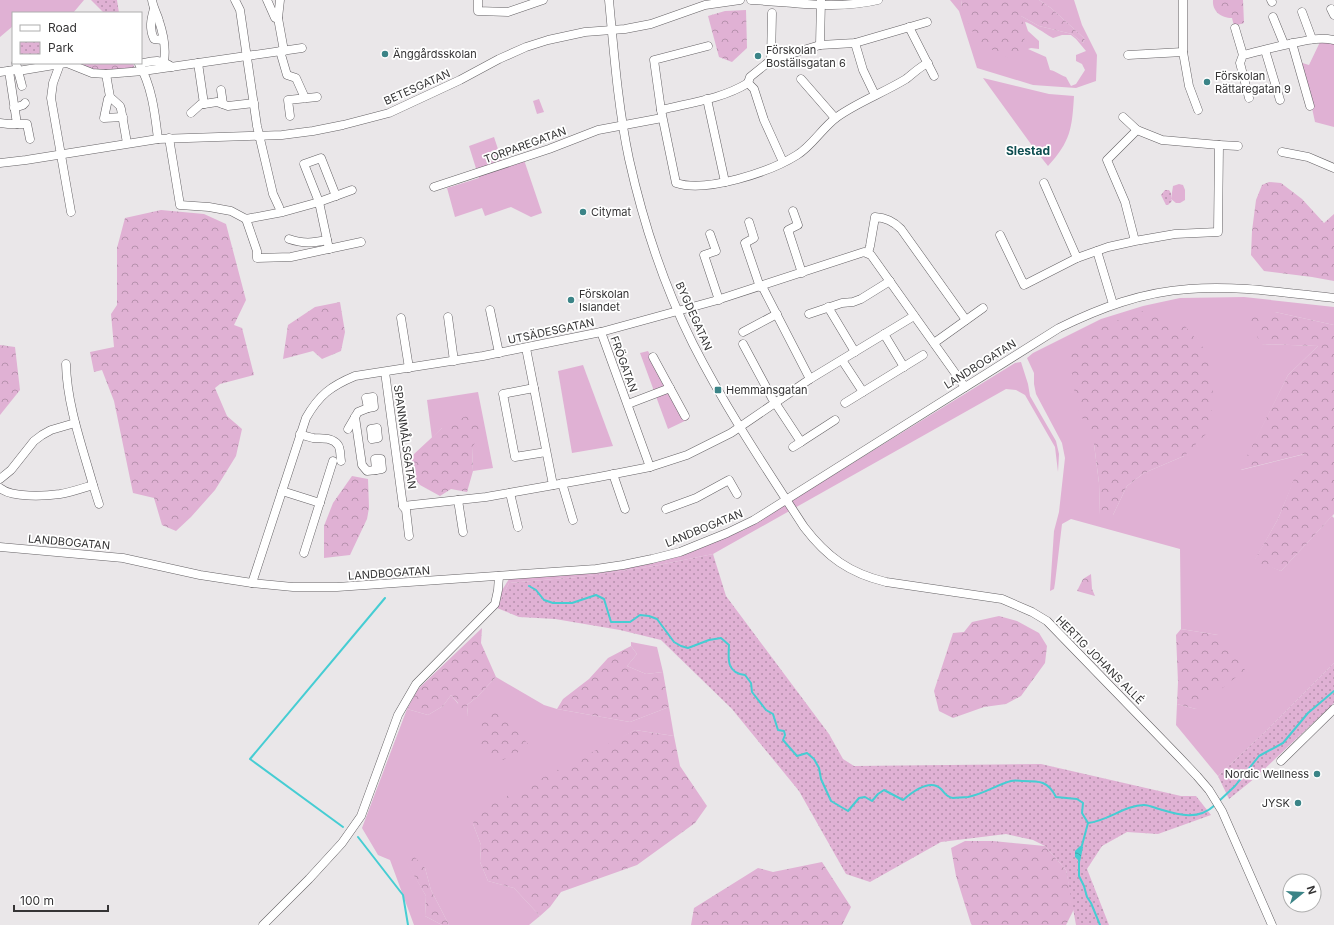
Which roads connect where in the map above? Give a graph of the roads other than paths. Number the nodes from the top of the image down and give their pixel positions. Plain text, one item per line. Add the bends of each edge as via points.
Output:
1 (152, 0) edge
2 (236, 0) edge
3 (267, 0) edge
4 (280, 0) edge
5 (478, 0) edge
6 (543, 0) edge
7 (610, 0) edge
8 (740, 0) edge
9 (751, 0) edge
10 (878, 0) edge
11 (1183, 0) edge
12 (821, 2) edge
13 (1302, 12) dead end
14 (772, 13) dead end
15 (1273, 17) dead end
16 (278, 18) junction
17 (927, 22) dead end
18 (909, 27) junction
19 (1235, 28) dead end
20 (612, 30) junction
21 (1312, 39) junction
22 (1334, 40) edge
23 (855, 43) junction
24 (1288, 44) junction
25 (820, 45) junction
26 (708, 46) dead end
27 (302, 48) dead end
28 (1265, 50) junction
29 (282, 51) junction
30 (1183, 52) junction
31 (1128, 55) dead end
32 (1242, 55) junction
33 (248, 56) junction
34 (772, 60) junction
35 (164, 61) junction
36 (142, 63) edge
37 (198, 63) junction
38 (928, 63) junction
39 (60, 64) joint
40 (69, 64) edge
41 (139, 64) edge
42 (35, 66) edge
43 (17, 67) edge
44 (172, 67) junction
45 (143, 71) junction
46 (4, 72) edge
47 (106, 74) junction
48 (934, 76) dead end
49 (800, 79) dead end
50 (748, 83) junction
51 (22, 86) dead end
52 (221, 90) dead end
53 (875, 95) junction
54 (110, 97) junction
55 (317, 97) dead end
56 (305, 98) junction
57 (1250, 98) dead end
58 (707, 99) junction
59 (1280, 100) dead end
60 (25, 103) dead end
61 (254, 103) junction
62 (204, 104) junction
63 (223, 104) junction
64 (1310, 106) dead end
65 (14, 108) junction
66 (1198, 110) dead end
67 (191, 113) dead end
68 (661, 114) junction
69 (290, 116) dead end
70 (1123, 116) dead end
71 (123, 117) junction
72 (835, 118) junction
73 (0, 123) edge
74 (17, 124) junction
75 (623, 125) junction
76 (1137, 130) junction
77 (259, 135) junction
78 (30, 138) dead end
79 (169, 138) junction
80 (158, 139) junction
81 (127, 143) junction
82 (1219, 145) junction
83 (1238, 146) dead end
84 (1282, 152) dead end
85 (61, 154) junction
86 (783, 162) junction
87 (0, 163) edge
88 (1334, 168) edge
89 (725, 182) junction
90 (1044, 183) dead end
91 (434, 187) dead end
92 (352, 190) dead end
93 (336, 196) junction
94 (320, 202) junction
95 (279, 207) dead end
96 (793, 211) dead end
97 (71, 212) dead end
98 (246, 219) junction
99 (749, 222) dead end
100 (710, 234) dead end
101 (1000, 235) dead end
102 (289, 239) dead end
103 (327, 240) junction
104 (1135, 241) junction
105 (361, 242) dead end
106 (329, 249) junction
107 (1097, 251) junction
108 (868, 253) junction
109 (1077, 258) junction
110 (802, 273) junction
111 (890, 281) junction
112 (761, 287) junction
113 (1334, 298) edge
114 (719, 300) junction
115 (1113, 304) junction
116 (828, 307) junction
117 (983, 308) dead end
118 (490, 310) dead end
119 (678, 312) junction
120 (777, 314) junction
121 (809, 314) dead end
122 (914, 316) junction
123 (448, 317) dead end
124 (401, 318) dead end
125 (966, 320) junction
126 (601, 332) junction
127 (742, 332) dead end
128 (884, 334) junction
129 (934, 343) junction
130 (743, 344) dead end
131 (526, 348) junction
132 (855, 352) junction
133 (498, 353) junction
134 (924, 355) dead end
135 (653, 357) dead end
136 (842, 360) junction
137 (454, 361) junction
138 (66, 364) dead end
139 (904, 367) junction
140 (408, 368) junction
141 (385, 372) junction
142 (810, 379) junction
143 (965, 387) junction
144 (534, 388) junction
145 (670, 388) junction
146 (863, 392) junction
147 (775, 402) junction
148 (628, 404) junction
149 (845, 404) dead end
150 (368, 408) dead end
151 (685, 416) dead end
152 (355, 417) junction
153 (835, 420) dead end
154 (76, 423) junction
155 (740, 427) junction
156 (348, 429) dead end
157 (300, 434) junction
158 (372, 439) dead end
159 (358, 441) junction
160 (801, 442) junction
161 (793, 447) dead end
162 (546, 452) junction
163 (650, 467) junction
164 (376, 470) dead end
165 (613, 474) junction
166 (0, 479) edge
167 (562, 483) junction
168 (94, 485) junction
169 (553, 485) junction
170 (0, 488) edge
171 (282, 491) junction
172 (510, 493) junction
173 (737, 494) dead end
174 (458, 500) junction
175 (786, 500) junction
176 (320, 503) junction
177 (99, 504) dead end
178 (403, 506) junction
179 (625, 509) dead end
180 (666, 509) dead end
181 (573, 520) dead end
182 (518, 527) dead end
183 (463, 532) dead end
184 (409, 536) dead end
185 (0, 547) edge
186 (304, 553) dead end
187 (499, 576) junction
188 (252, 582) junction
189 (1334, 709) edge
190 (1281, 761) dead end
191 (263, 925) edge
192 (1272, 925) edge

1 - 35 street via 163,40
2 - 33 street
3 - 16 street via 275,18
4 - 16 street
5 - 6 street via 478,11 502,12
7 - 20 street, BYGDEGATAN
8 - 20 street, BETESGATAN via 705,5 651,24
9 - 12 street
10 - 12 street via 858,4
11 - 30 street
12 - 25 street
13 - 21 street
14 - 34 street
15 - 24 street
16 - 29 street
17 - 18 street
18 - 23 street
18 - 38 street
19 - 32 street
20 - 75 street, BYGDEGATAN
20 - 77 street, BETESGATAN via 567,35 526,48 389,113 298,133
21 - 22 street
21 - 24 street
23 - 25 street
23 - 53 street via 863,70
24 - 28 street
24 - 64 street
25 - 34 street
26 - 68 street via 654,60
27 - 29 street
28 - 32 street
28 - 59 street
29 - 33 street
29 - 56 street via 287,75 296,78
30 - 31 street
30 - 66 street via 1189,86
32 - 57 street via 1240,63
33 - 37 street
33 - 61 street
34 - 50 street via 750,77
35 - 36 street
35 - 44 street
37 - 44 street
37 - 62 street
38 - 48 street
38 - 53 street via 907,79
39 - 42 street
39 - 85 street via 51,98
40 - 47 street via 92,73
41 - 45 street
42 - 43 street
43 - 46 street
43 - 51 street
44 - 45 street
45 - 47 street
45 - 80 street via 155,111
46 - 65 street
47 - 54 street
49 - 72 street
50 - 58 street
50 - 86 street via 754,89 764,120
52 - 63 street
53 - 72 street
54 - 71 street via 120,106
54 - 71 street via 104,118
55 - 56 street
56 - 69 street via 288,100
58 - 68 street
58 - 89 street
60 - 65 street
61 - 63 street via 228,106
61 - 77 street
62 - 63 street
62 - 67 street
65 - 74 street
68 - 75 street
68 - 89 street via 676,183 707,185
70 - 76 street
71 - 81 street
72 - 86 street via 798,155
73 - 74 street
74 - 78 street via 27,124
75 - 91 street, TORPAREGATAN via 606,127
75 - 119 street, BYGDEGATAN via 629,159 652,242
76 - 82 street via 1162,140
76 - 104 street via 1107,160 1125,202
77 - 79 street, BETESGATAN
77 - 95 street via 273,194
79 - 80 street, BETESGATAN
79 - 98 street via 180,205 231,211
80 - 81 street, BETESGATAN
81 - 85 street, BETESGATAN
82 - 83 street
82 - 104 street via 1218,232 1175,234
84 - 88 street via 1308,157
85 - 87 street, BETESGATAN
85 - 97 street
86 - 89 street via 759,173
90 - 109 street
92 - 93 street
93 - 94 street
93 - 94 street via 321,158 304,164
94 - 98 street
94 - 103 street
96 - 110 street via 798,225 788,230
98 - 106 street via 257,258 291,257
99 - 112 street via 754,238 745,243
100 - 114 street via 716,251 704,255
101 - 109 street via 1022,286
102 - 103 street via 310,243
103 - 106 street
104 - 107 street
105 - 106 street
107 - 109 street
107 - 115 street
108 - 110 street via 860,253
108 - 111 street
108 - 125 street via 872,216 893,222 901,229
110 - 112 street
111 - 116 street via 861,299
111 - 122 street
112 - 114 street
112 - 120 street
113 - 115 street, LANDBOGATAN via 1263,290 1212,288 1162,292
114 - 119 street
115 - 143 street, LANDBOGATAN via 1058,328
116 - 121 street
116 - 132 street
117 - 125 street
118 - 133 street, UTSÄDESGATAN
119 - 126 street, UTSÄDESGATAN
119 - 155 street, BYGDEGATAN
120 - 127 street
120 - 142 street
122 - 128 street, SPANNMÅLSGATAN
122 - 129 street
123 - 137 street
124 - 140 street
125 - 129 street
126 - 131 street, UTSÄDESGATAN
126 - 148 street, FRÖGATAN
128 - 132 street, SPANNMÅLSGATAN
128 - 139 street
129 - 143 street
130 - 147 street
131 - 133 street, UTSÄDESGATAN
131 - 144 street
132 - 136 street, SPANNMÅLSGATAN
133 - 137 street, UTSÄDESGATAN
134 - 139 street
135 - 145 street
136 - 142 street, SPANNMÅLSGATAN
136 - 146 street
137 - 140 street, UTSÄDESGATAN
138 - 154 street via 66,379
139 - 146 street
140 - 141 street, UTSÄDESGATAN
141 - 157 street, UTSÄDESGATAN via 355,376 339,382 318,400 306,418
141 - 178 street, SPANNMÅLSGATAN
142 - 147 street, SPANNMÅLSGATAN
143 - 175 street, LANDBOGATAN
144 - 162 street
144 - 162 street via 503,394 515,458
145 - 148 street, FRÖGATAN
145 - 151 street
146 - 149 street
147 - 155 street, SPANNMÅLSGATAN
147 - 160 street
148 - 163 street, FRÖGATAN
150 - 152 street via 358,412
152 - 156 street
152 - 159 street
153 - 160 street
154 - 166 street via 42,435
154 - 168 street
155 - 163 street, SPANNMÅLSGATAN via 687,455
155 - 175 street, BYGDEGATAN
157 - 171 street, UTSÄDESGATAN
157 - 176 street via 333,440 340,448
158 - 159 street
159 - 164 street via 362,465 367,471
160 - 161 street
162 - 169 street
163 - 165 street, SPANNMÅLSGATAN
165 - 167 street, SPANNMÅLSGATAN
165 - 179 street
167 - 169 street, SPANNMÅLSGATAN
167 - 181 street
168 - 170 street via 61,494 44,495 10,494
168 - 177 street
169 - 172 street, SPANNMÅLSGATAN
171 - 176 street
171 - 188 street, UTSÄDESGATAN
172 - 174 street, SPANNMÅLSGATAN
172 - 182 street
173 - 180 street via 729,480 696,498
174 - 178 street, SPANNMÅLSGATAN
174 - 183 street
175 - 187 street, LANDBOGATAN via 727,533 652,560 596,569
175 - 192 street, HERTIG JOHANS ALLÉ via 814,541 836,561 856,573 886,582 1002,599 1047,621 1212,794 1222,811
176 - 186 street
178 - 184 street, SPANNMÅLSGATAN via 406,510
185 - 188 street, LANDBOGATAN via 123,558
187 - 188 street, LANDBOGATAN via 338,587
187 - 191 street via 495,604 416,684 398,715 361,816 342,844
189 - 190 street

